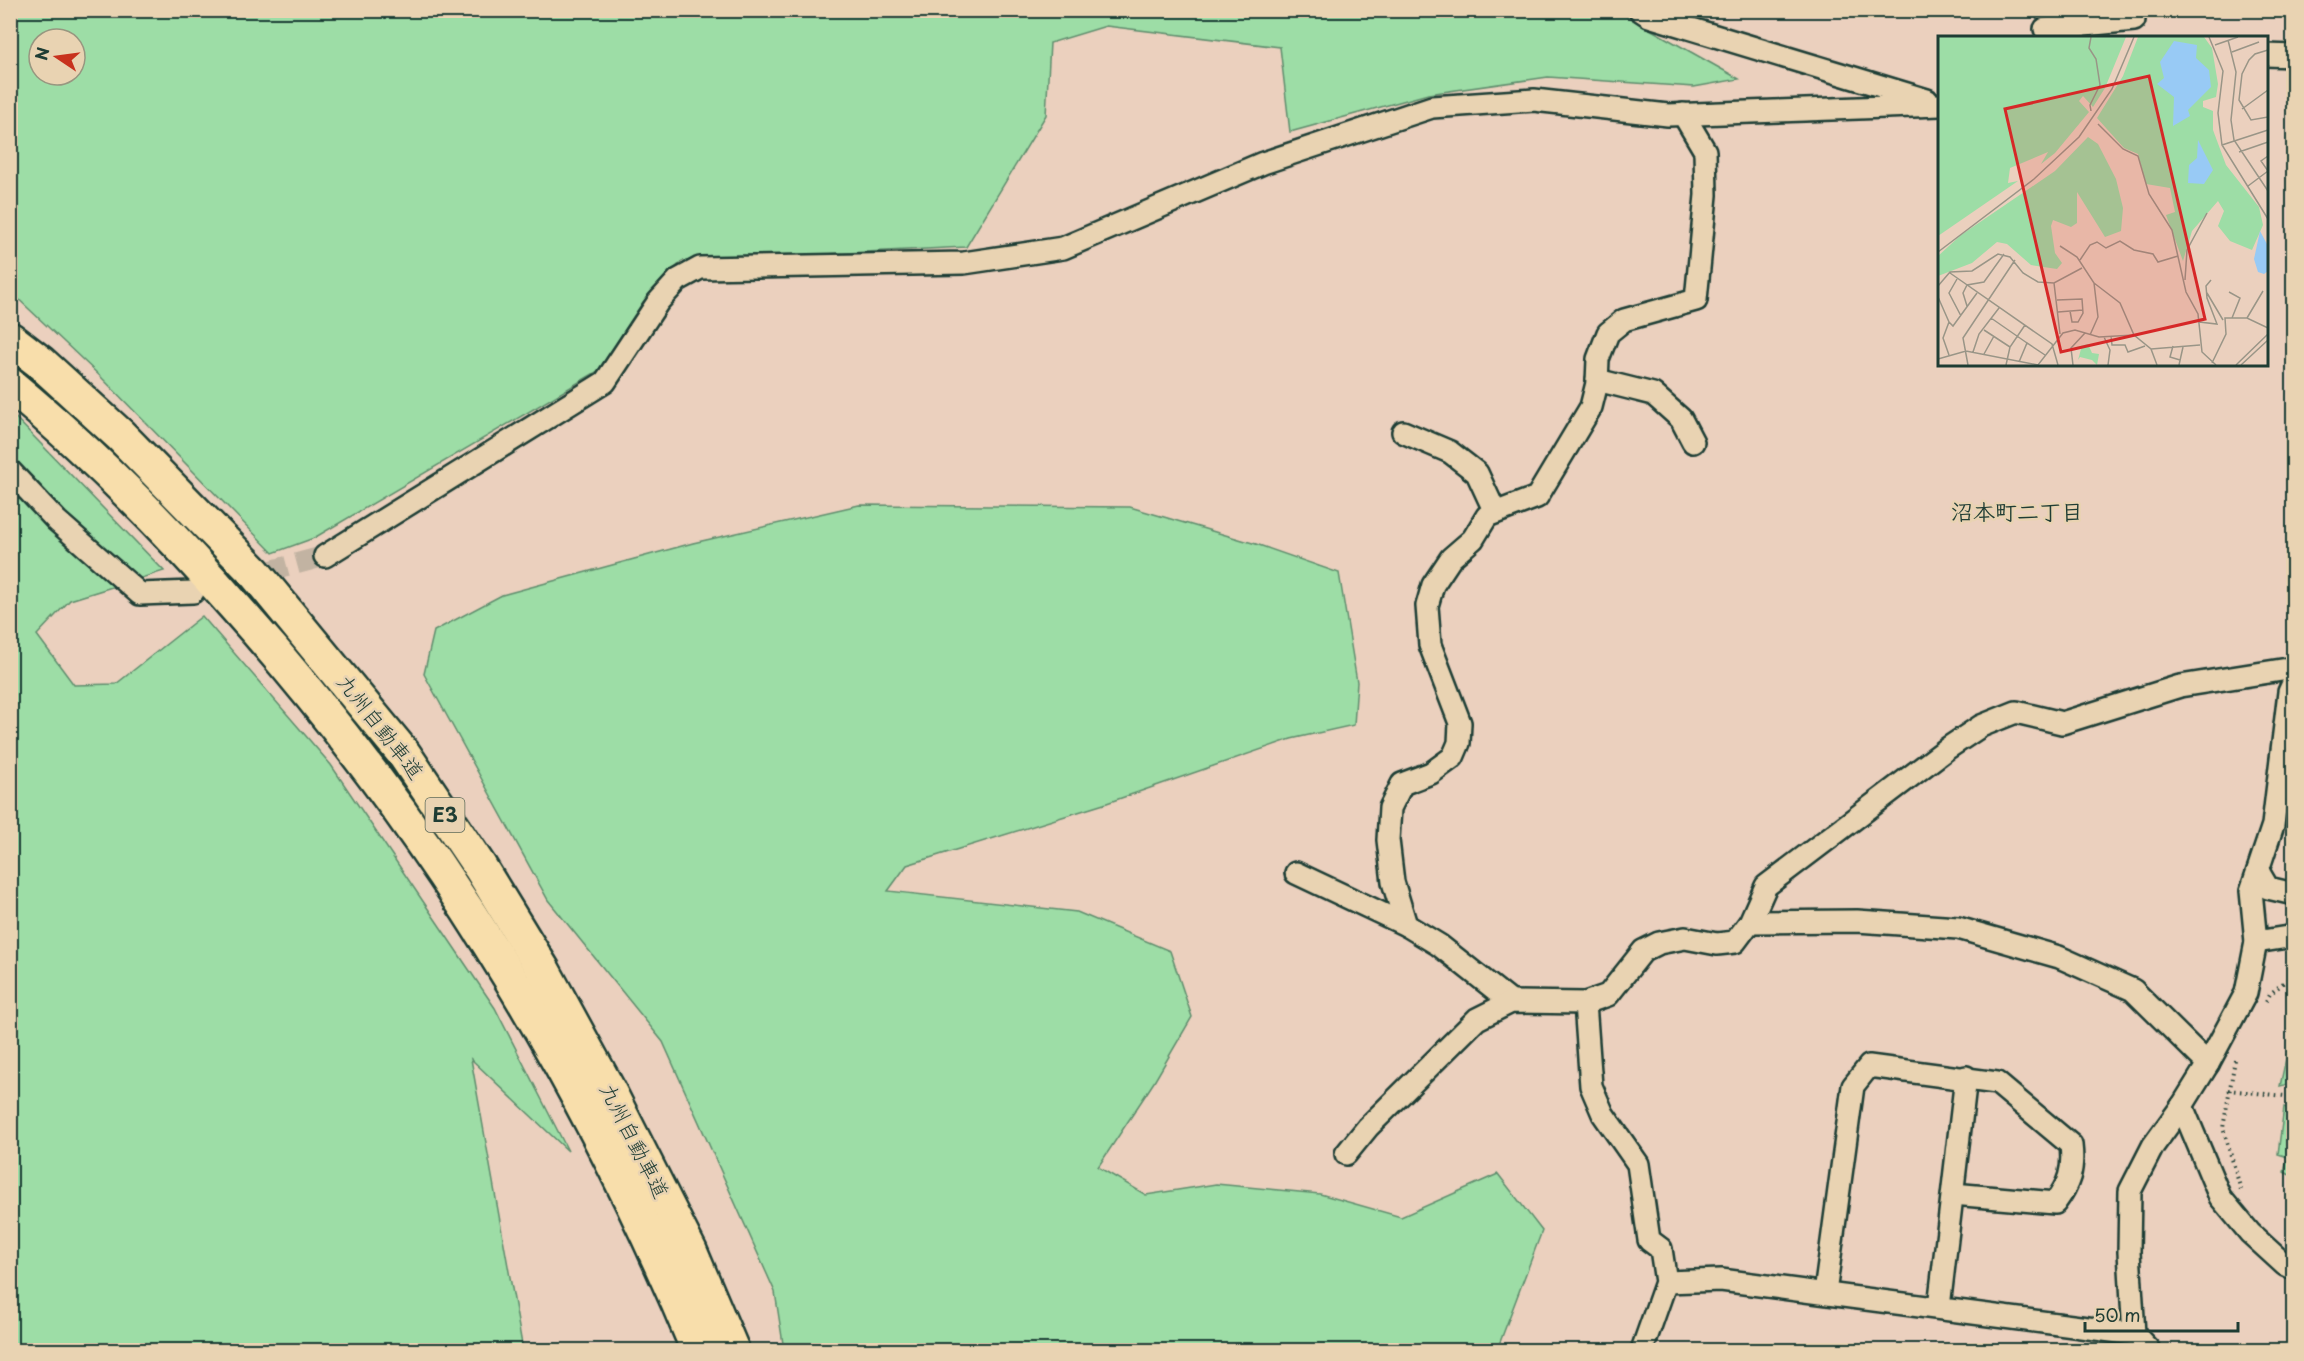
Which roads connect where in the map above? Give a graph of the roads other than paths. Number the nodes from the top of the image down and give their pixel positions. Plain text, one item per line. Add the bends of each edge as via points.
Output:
1 (1640, 10) edge
2 (2134, 23) edge
3 (2045, 29) dead end
4 (2268, 55) edge
5 (2294, 56) edge
6 (1938, 103) edge
7 (1938, 104) edge
8 (1683, 114) junction
9 (10, 339) edge
10 (1597, 380) junction
11 (15, 389) edge
12 (1403, 432) dead end
13 (1693, 442) dead end
14 (10, 471) edge
15 (1495, 512) junction
16 (325, 556) tunnel mouth
17 (193, 592) tunnel mouth
18 (2294, 668) edge
19 (2294, 681) edge
20 (2258, 871) junction
21 (1296, 873) dead end
22 (2294, 894) edge
23 (1750, 922) junction
24 (1406, 925) junction
25 (2294, 936) edge
26 (2256, 942) junction
27 (1511, 1002) junction
28 (1585, 1003) junction
29 (2208, 1064) junction
30 (1966, 1077) junction
31 (2182, 1106) junction
32 (1346, 1154) dead end
33 (1953, 1194) junction
34 (2294, 1269) edge
35 (1666, 1282) junction
36 (1825, 1293) junction
37 (1939, 1307) junction
38 (2134, 1334) junction
39 (698, 1350) edge
40 (732, 1350) edge
41 (1642, 1350) edge
42 (2149, 1350) edge

1 - 6 street via 1649,16
2 - 3 street
4 - 5 street
7 - 8 street
8 - 10 street via 1705,151 1706,195 1696,300 1624,320 1608,333 1598,359
8 - 16 street via 1534,100 1431,107 1263,163 1063,248 964,263 700,268 678,280 658,302 605,382
9 - 40 highway, 九州自動車道 / E3 via 128,443 254,572 404,754 543,970 603,1079 690,1251
10 - 13 street via 1653,394 1681,419
10 - 15 street via 1591,406 1537,497
11 - 39 highway, 九州自動車道 / E3 via 100,464 177,541 276,653 375,775 515,985 581,1101 667,1275
12 - 15 street via 1450,452 1477,473
14 - 17 street via 57,521 140,594
15 - 24 street via 1487,516 1473,539 1451,558 1433,585 1427,606 1430,645 1460,723 1459,743 1453,757 1431,773 1402,784 1390,808 1388,840 1393,882
18 - 23 street via 2180,686 2062,723 2016,712 1981,726 1766,886
19 - 20 street via 2289,692 2273,825
20 - 22 street via 2268,888
20 - 26 street via 2251,891
21 - 24 street
23 - 28 street via 1735,942 1718,944 1685,938 1659,943 1643,951 1608,994
23 - 29 street via 1857,921 1958,928 2059,957 2133,990
24 - 27 street via 1439,945
25 - 26 street
26 - 29 street via 2246,993
27 - 28 street
27 - 32 street via 1478,1019 1368,1127
28 - 35 street via 1591,1086 1603,1114 1638,1164 1649,1240 1661,1250
29 - 31 street
30 - 33 street
30 - 33 street via 1997,1083 2071,1145 2073,1160 2067,1186 2055,1203
30 - 36 street via 1869,1066 1853,1086
31 - 34 street via 2220,1197 2250,1233
31 - 38 street via 2152,1146 2130,1191
33 - 37 street
35 - 36 street via 1721,1280
35 - 41 street
36 - 37 street
37 - 38 street
38 - 42 street

